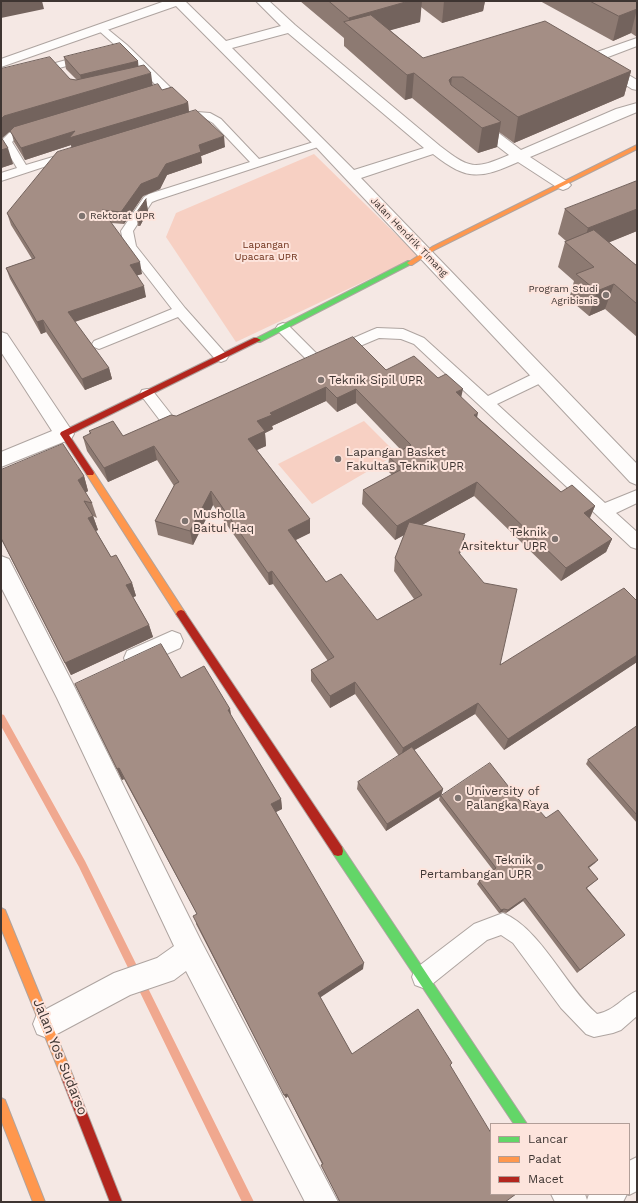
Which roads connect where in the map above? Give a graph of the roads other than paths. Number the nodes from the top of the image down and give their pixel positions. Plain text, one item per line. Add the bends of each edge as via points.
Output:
1 (177, 1) edge
2 (262, 1) edge
3 (290, 28) junction
4 (102, 29) junction
5 (637, 42) edge
6 (223, 46) junction
7 (123, 47) junction
8 (1, 64) edge
9 (56, 66) junction
10 (151, 74) junction
11 (65, 76) edge
12 (137, 78) edge
13 (1, 80) edge
14 (637, 86) edge
15 (136, 98) edge
16 (637, 107) edge
17 (466, 115) edge
18 (170, 124) edge
19 (44, 125) edge
20 (320, 143) junction
21 (637, 147) edge
22 (435, 149) junction
23 (81, 151) edge
24 (520, 156) junction
25 (257, 163) junction
26 (22, 169) junction
27 (351, 176) junction
28 (1, 177) edge
29 (563, 185) junction
30 (425, 254) junction
31 (180, 311) junction
32 (283, 328) junction
33 (1, 338) edge
34 (99, 344) dead end
35 (221, 357) junction
36 (315, 360) junction
37 (300, 367) edge
38 (542, 376) junction
39 (147, 394) junction
40 (487, 403) junction
41 (200, 414) edge
42 (64, 434) junction
43 (1, 460) edge
44 (637, 477) edge
45 (637, 496) edge
46 (604, 511) junction
47 (637, 542) edge
48 (1, 565) edge
49 (172, 641) dead end
50 (115, 668) edge
51 (1, 914) edge
52 (192, 951) junction
53 (423, 977) junction
54 (637, 1002) edge
55 (47, 1024) junction
56 (1, 1104) edge
57 (520, 1123) edge
58 (610, 1195) edge
59 (39, 1202) edge
60 (116, 1202) edge
61 (322, 1202) edge
62 (602, 1202) edge

1 - 4 street
1 - 6 street, Jalan Hendrik Timang
2 - 3 street
3 - 6 street
3 - 22 street
4 - 7 lane
4 - 8 street
5 - 14 street via 602,55 601,59 604,65
6 - 20 street, Jalan Hendrik Timang
7 - 9 lane
7 - 10 lane
9 - 11 lane
9 - 13 lane
10 - 12 lane
10 - 15 lane via 166,89
16 - 24 street
17 - 24 street
18 - 25 lane via 190,120 197,115 206,115 217,121
19 - 26 lane via 13,136 6,142
20 - 25 lane
20 - 27 street, Jalan Hendrik Timang
21 - 29 street
22 - 24 street via 462,169 471,171 490,169
22 - 27 street
23 - 26 lane
24 - 29 street
25 - 31 lane via 153,196 127,231 130,247
26 - 28 lane
27 - 30 street, Jalan Hendrik Timang
29 - 30 street
30 - 32 street
30 - 38 street, Jalan Hendrik Timang
31 - 34 lane
31 - 35 lane
32 - 35 street
32 - 36 lane
33 - 42 street
35 - 39 street
36 - 37 lane
36 - 40 lane via 377,333 403,334 418,341
38 - 40 lane
38 - 44 street, Jalan Hendrik Timang
39 - 41 lane via 170,424 178,424
39 - 42 street
40 - 46 lane
42 - 43 street
42 - 53 street via 192,632
45 - 46 lane
46 - 47 lane
48 - 52 street via 76,686
49 - 50 street
51 - 55 street, Jalan Yos Sudarso
52 - 55 street via 164,970 124,983
52 - 61 street
53 - 54 lane via 481,931 503,924 520,936 569,1000 594,1026 613,1022
53 - 57 street
55 - 60 street, Jalan Yos Sudarso
56 - 59 street
58 - 62 street

